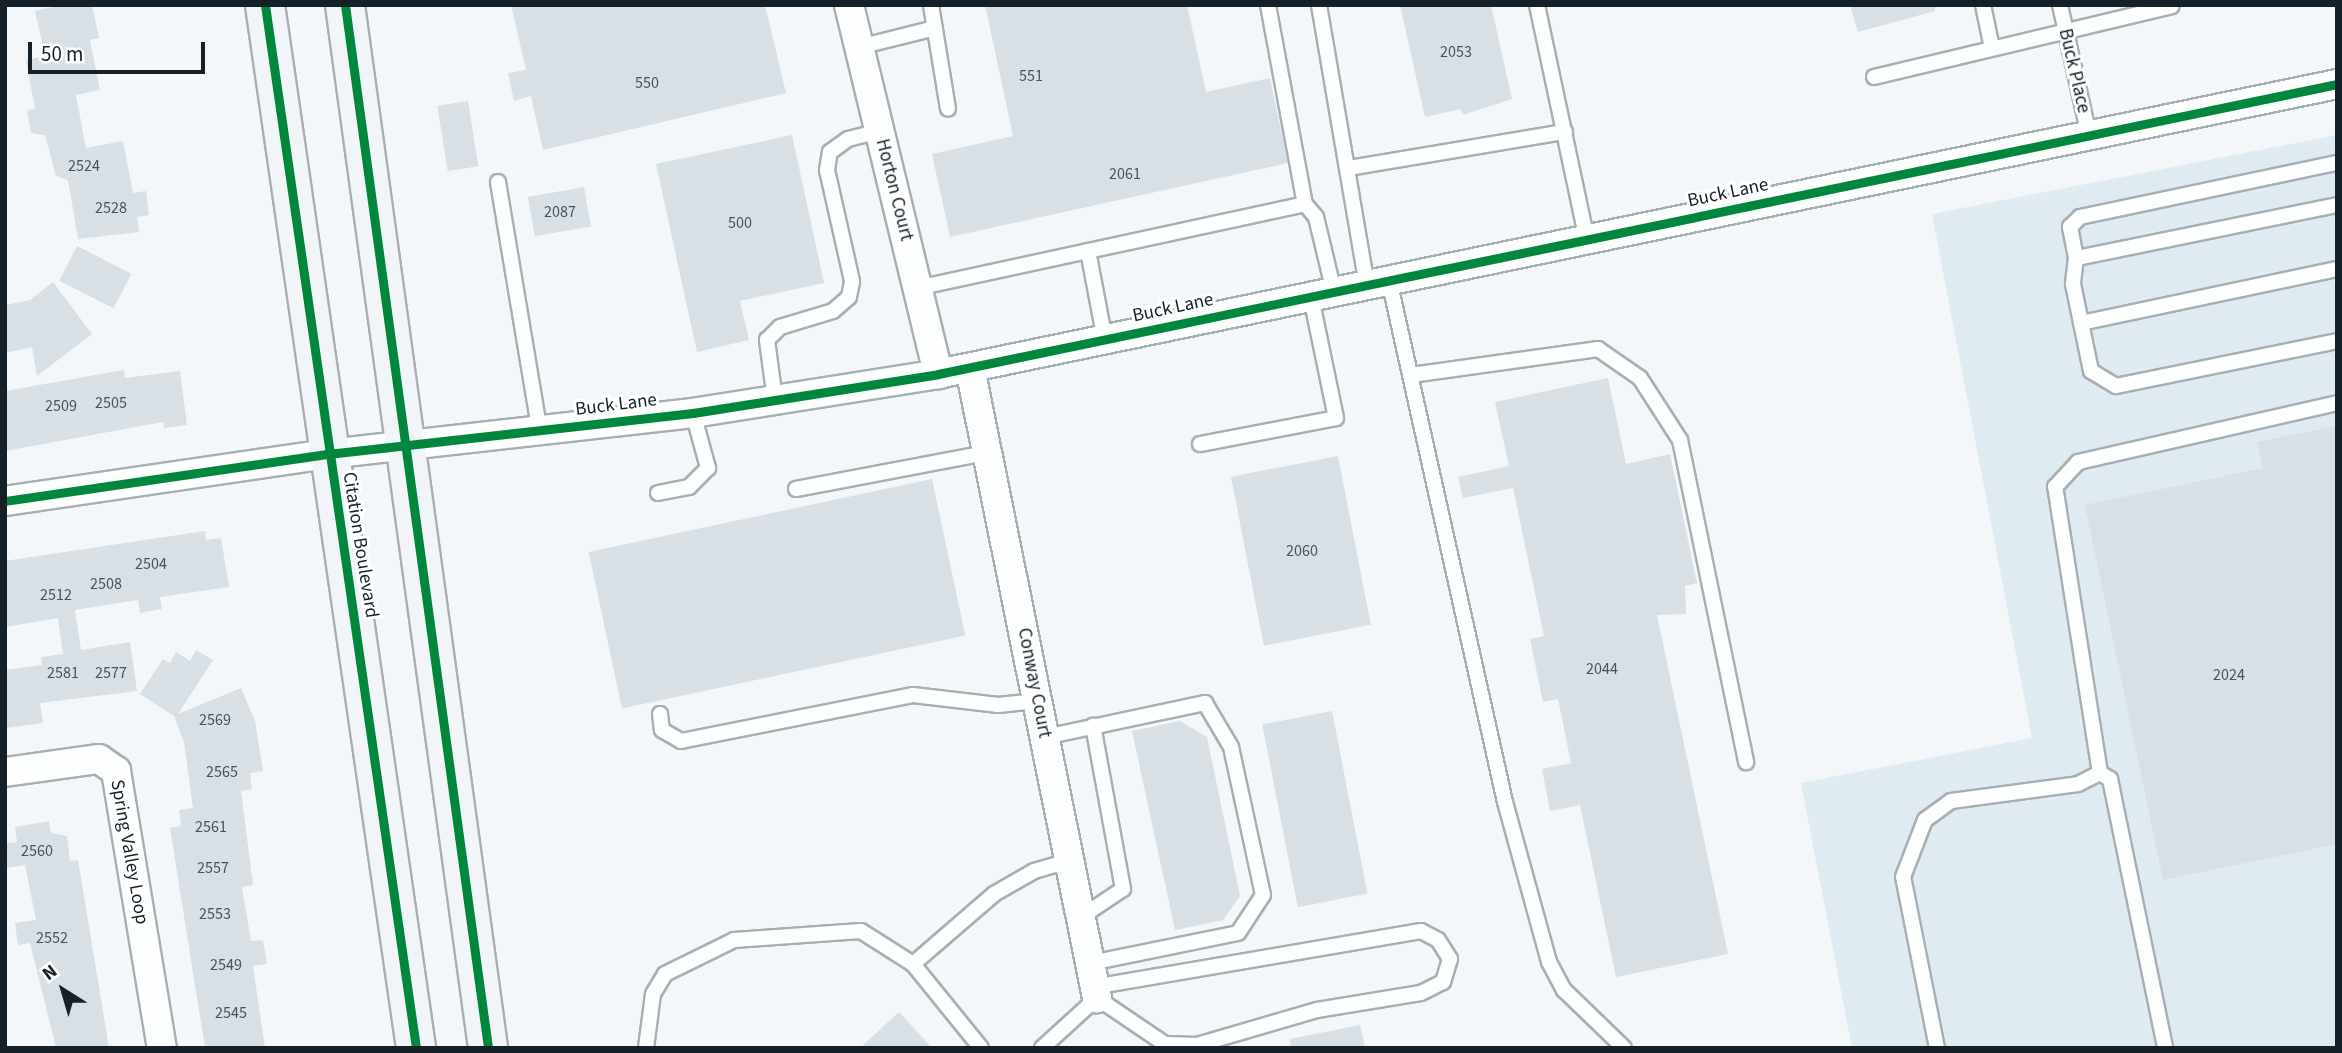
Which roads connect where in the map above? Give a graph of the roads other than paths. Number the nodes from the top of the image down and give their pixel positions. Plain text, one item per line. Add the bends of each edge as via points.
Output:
1 (265, 5) edge
2 (345, 5) edge
3 (849, 5) edge
4 (931, 5) edge
5 (1268, 5) edge
6 (1319, 5) edge
7 (1537, 5) edge
8 (1983, 5) edge
9 (2060, 5) edge
10 (2172, 6) edge
11 (934, 28) junction
12 (2065, 30) junction
13 (859, 47) junction
14 (1992, 48) junction
15 (1874, 77) dead end
16 (2337, 84) edge
17 (948, 109) dead end
18 (880, 131) junction
19 (1565, 132) junction
20 (2089, 136) junction
21 (2337, 163) edge
22 (1349, 168) junction
23 (498, 182) dead end
24 (1306, 204) junction
25 (2337, 205) edge
26 (1587, 240) junction
27 (1088, 251) junction
28 (2076, 258) junction
29 (2337, 269) edge
30 (1378, 283) junction
31 (917, 288) junction
32 (1323, 294) junction
33 (2081, 323) junction
34 (1105, 340) junction
35 (2337, 341) edge
36 (970, 368) junction
37 (938, 374) junction
38 (1411, 375) junction
39 (775, 400) junction
40 (2337, 402) edge
41 (693, 413) junction
42 (540, 432) junction
43 (1200, 444) dead end
44 (408, 449) junction
45 (987, 453) junction
46 (328, 454) junction
47 (796, 489) dead end
48 (658, 493) dead end
49 (5, 501) edge
50 (1037, 701) junction
51 (660, 714) dead end
52 (1093, 726) junction
53 (1045, 737) junction
54 (1746, 762) dead end
55 (5, 772) edge
56 (2100, 773) junction
57 (1069, 861) junction
58 (1081, 918) junction
59 (913, 964) junction
60 (1094, 983) junction
61 (1167, 1046) edge
62 (162, 1048) edge
63 (416, 1048) edge
64 (488, 1048) edge
65 (646, 1048) edge
66 (981, 1048) edge
67 (1042, 1048) edge
68 (1624, 1048) edge
69 (1937, 1048) edge
70 (2165, 1048) edge

1 - 46 main road, Citation Boulevard
2 - 44 main road
3 - 13 street, Horton Court
4 - 11 lane
5 - 24 lane
6 - 22 lane
7 - 19 lane
8 - 14 lane
9 - 12 lane, Buck Place
10 - 12 lane
11 - 13 lane
11 - 17 lane
12 - 14 lane
12 - 20 lane, Buck Place
13 - 18 street, Horton Court
14 - 15 lane
16 - 20 street, Buck Lane
18 - 31 street, Horton Court
18 - 39 lane via 848,139 830,152 827,170 852,281 849,296 833,311 780,327 767,340
19 - 22 lane
19 - 26 lane
20 - 26 street, Buck Lane
21 - 28 lane via 2080,217 2070,227
22 - 30 lane
23 - 42 lane
24 - 27 lane
24 - 32 lane via 1316,217
25 - 28 lane
26 - 30 street, Buck Lane
27 - 31 lane
27 - 34 lane
28 - 33 lane via 2073,284
29 - 33 lane
30 - 32 street, Buck Lane
30 - 38 lane
31 - 37 street, Horton Court
32 - 34 street, Buck Lane
32 - 43 lane via 1336,418
33 - 35 lane via 2091,371 2116,386
34 - 36 street, Buck Lane
36 - 37 street, Buck Lane
36 - 45 street, Conway Court
37 - 39 street, Buck Lane
38 - 54 lane via 1598,349 1640,377 1680,440
38 - 68 lane via 1505,802 1549,962 1564,990
39 - 41 street, Buck Lane
40 - 56 lane via 2078,462 2055,487
41 - 42 street, Buck Lane
41 - 48 lane via 708,468 689,487
42 - 44 street, Buck Lane
44 - 46 street, Buck Lane
44 - 64 main road
45 - 47 lane
45 - 50 street, Conway Court
46 - 49 street, Buck Lane
46 - 63 main road, Citation Boulevard
50 - 51 lane via 998,705 913,695 681,741 662,730
50 - 53 street, Conway Court
52 - 53 lane
52 - 58 lane via 1123,889
52 - 60 lane via 1205,703 1231,747 1263,895 1238,933
53 - 57 street, Conway Court
55 - 62 street, Spring Valley Loop via 99,758 116,771
56 - 69 lane via 2078,784 1951,802 1925,820 1903,877
56 - 70 lane via 2110,779
57 - 58 street, Conway Court
57 - 59 lane via 1034,871 994,894
58 - 60 street, Conway Court
59 - 65 lane via 861,931 734,940 665,974 653,994
59 - 66 lane
60 - 61 lane
60 - 61 lane via 1421,931 1438,940 1450,959 1443,982 1421,993 1317,1010 1198,1045
60 - 67 lane

